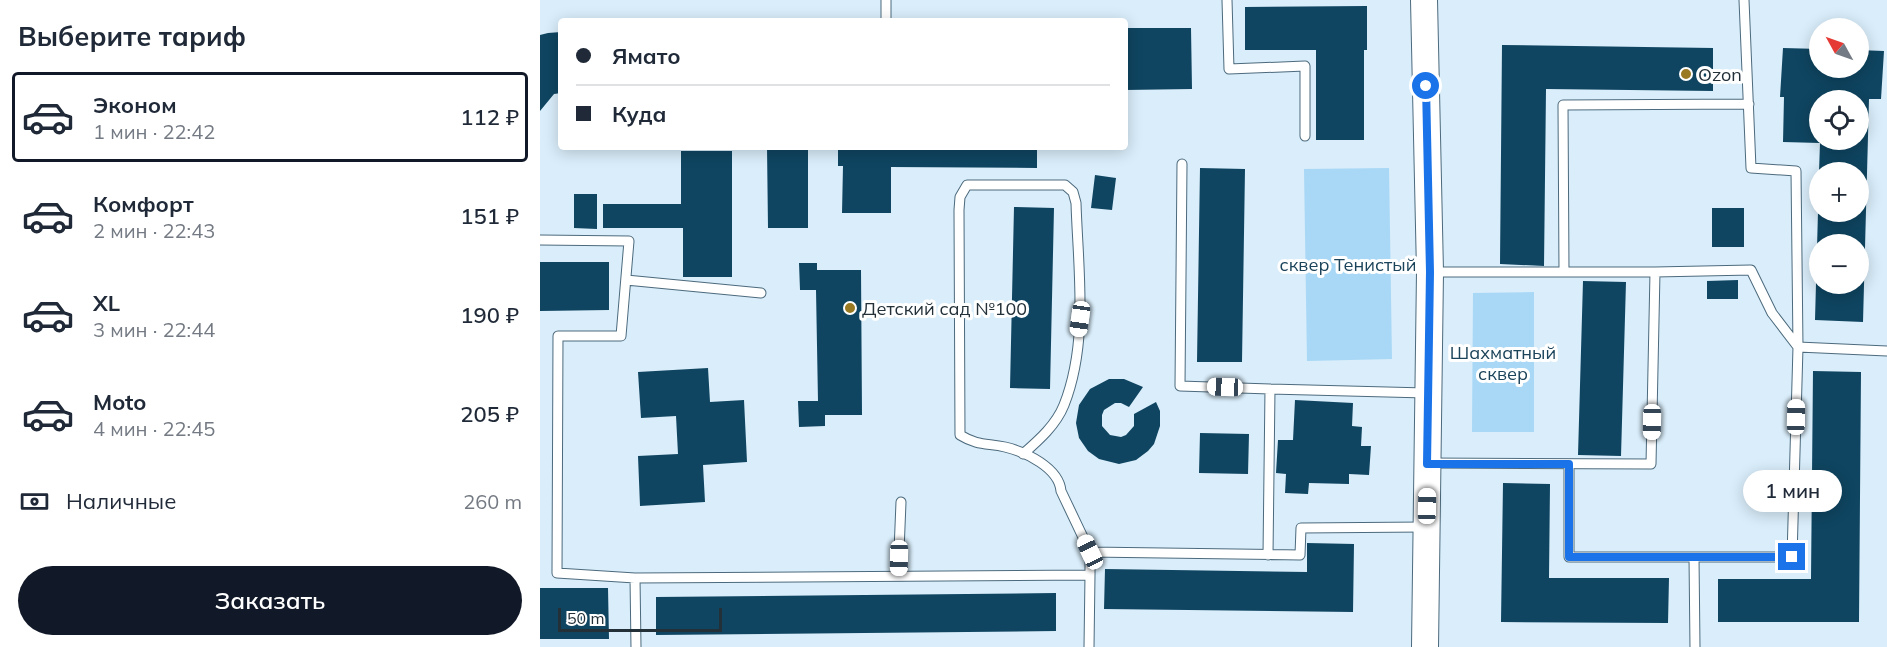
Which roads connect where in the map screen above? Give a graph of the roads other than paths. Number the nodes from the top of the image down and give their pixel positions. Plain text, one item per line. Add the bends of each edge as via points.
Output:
1 (886, 0) edge
2 (1227, 0) edge
3 (1424, 0) edge
4 (1744, 0) edge
5 (886, 18) edge
6 (1749, 104) junction
7 (1305, 136) dead end
8 (1182, 164) dead end
9 (540, 240) edge
10 (1430, 272) junction
11 (1564, 272) junction
12 (1654, 272) junction
13 (626, 280) junction
14 (761, 293) dead end
15 (1798, 347) junction
16 (1887, 351) edge
17 (1270, 389) junction
18 (1428, 393) junction
19 (1023, 454) junction
20 (1427, 464) junction
21 (1569, 464) junction
22 (901, 502) dead end
23 (1426, 527) junction
24 (1090, 552) junction
25 (1268, 555) junction
26 (1694, 557) junction
27 (1090, 575) junction
28 (898, 576) junction
29 (635, 578) junction
30 (636, 647) edge
31 (1089, 647) edge
32 (1425, 647) edge
33 (1695, 647) edge

1 - 5 lane
2 - 7 lane via 1229,69 1305,66
3 - 10 main road
4 - 6 lane
6 - 11 lane via 1563,105
6 - 15 lane via 1751,168 1796,171
8 - 17 lane via 1180,386
9 - 13 lane via 629,241
10 - 11 lane
10 - 18 main road
11 - 12 lane
12 - 15 lane via 1751,270 1772,313
12 - 21 lane via 1651,464
13 - 14 lane
13 - 29 lane via 621,336 558,336 557,573
15 - 16 lane
15 - 26 lane via 1792,557
17 - 18 lane
17 - 25 lane
18 - 20 main road
19 - 19 lane via 1006,447 972,443 960,435 959,210 960,197 968,185 1065,185 1073,192 1076,203 1080,319 1073,371 1063,406 1044,436
19 - 24 lane via 1044,463 1060,483
20 - 21 lane
20 - 23 main road
21 - 26 lane via 1569,557
22 - 28 lane
23 - 25 lane via 1301,528 1300,555
23 - 32 main road
24 - 25 lane
24 - 27 lane
26 - 33 lane
27 - 28 lane
27 - 31 lane
28 - 29 lane
29 - 30 lane

